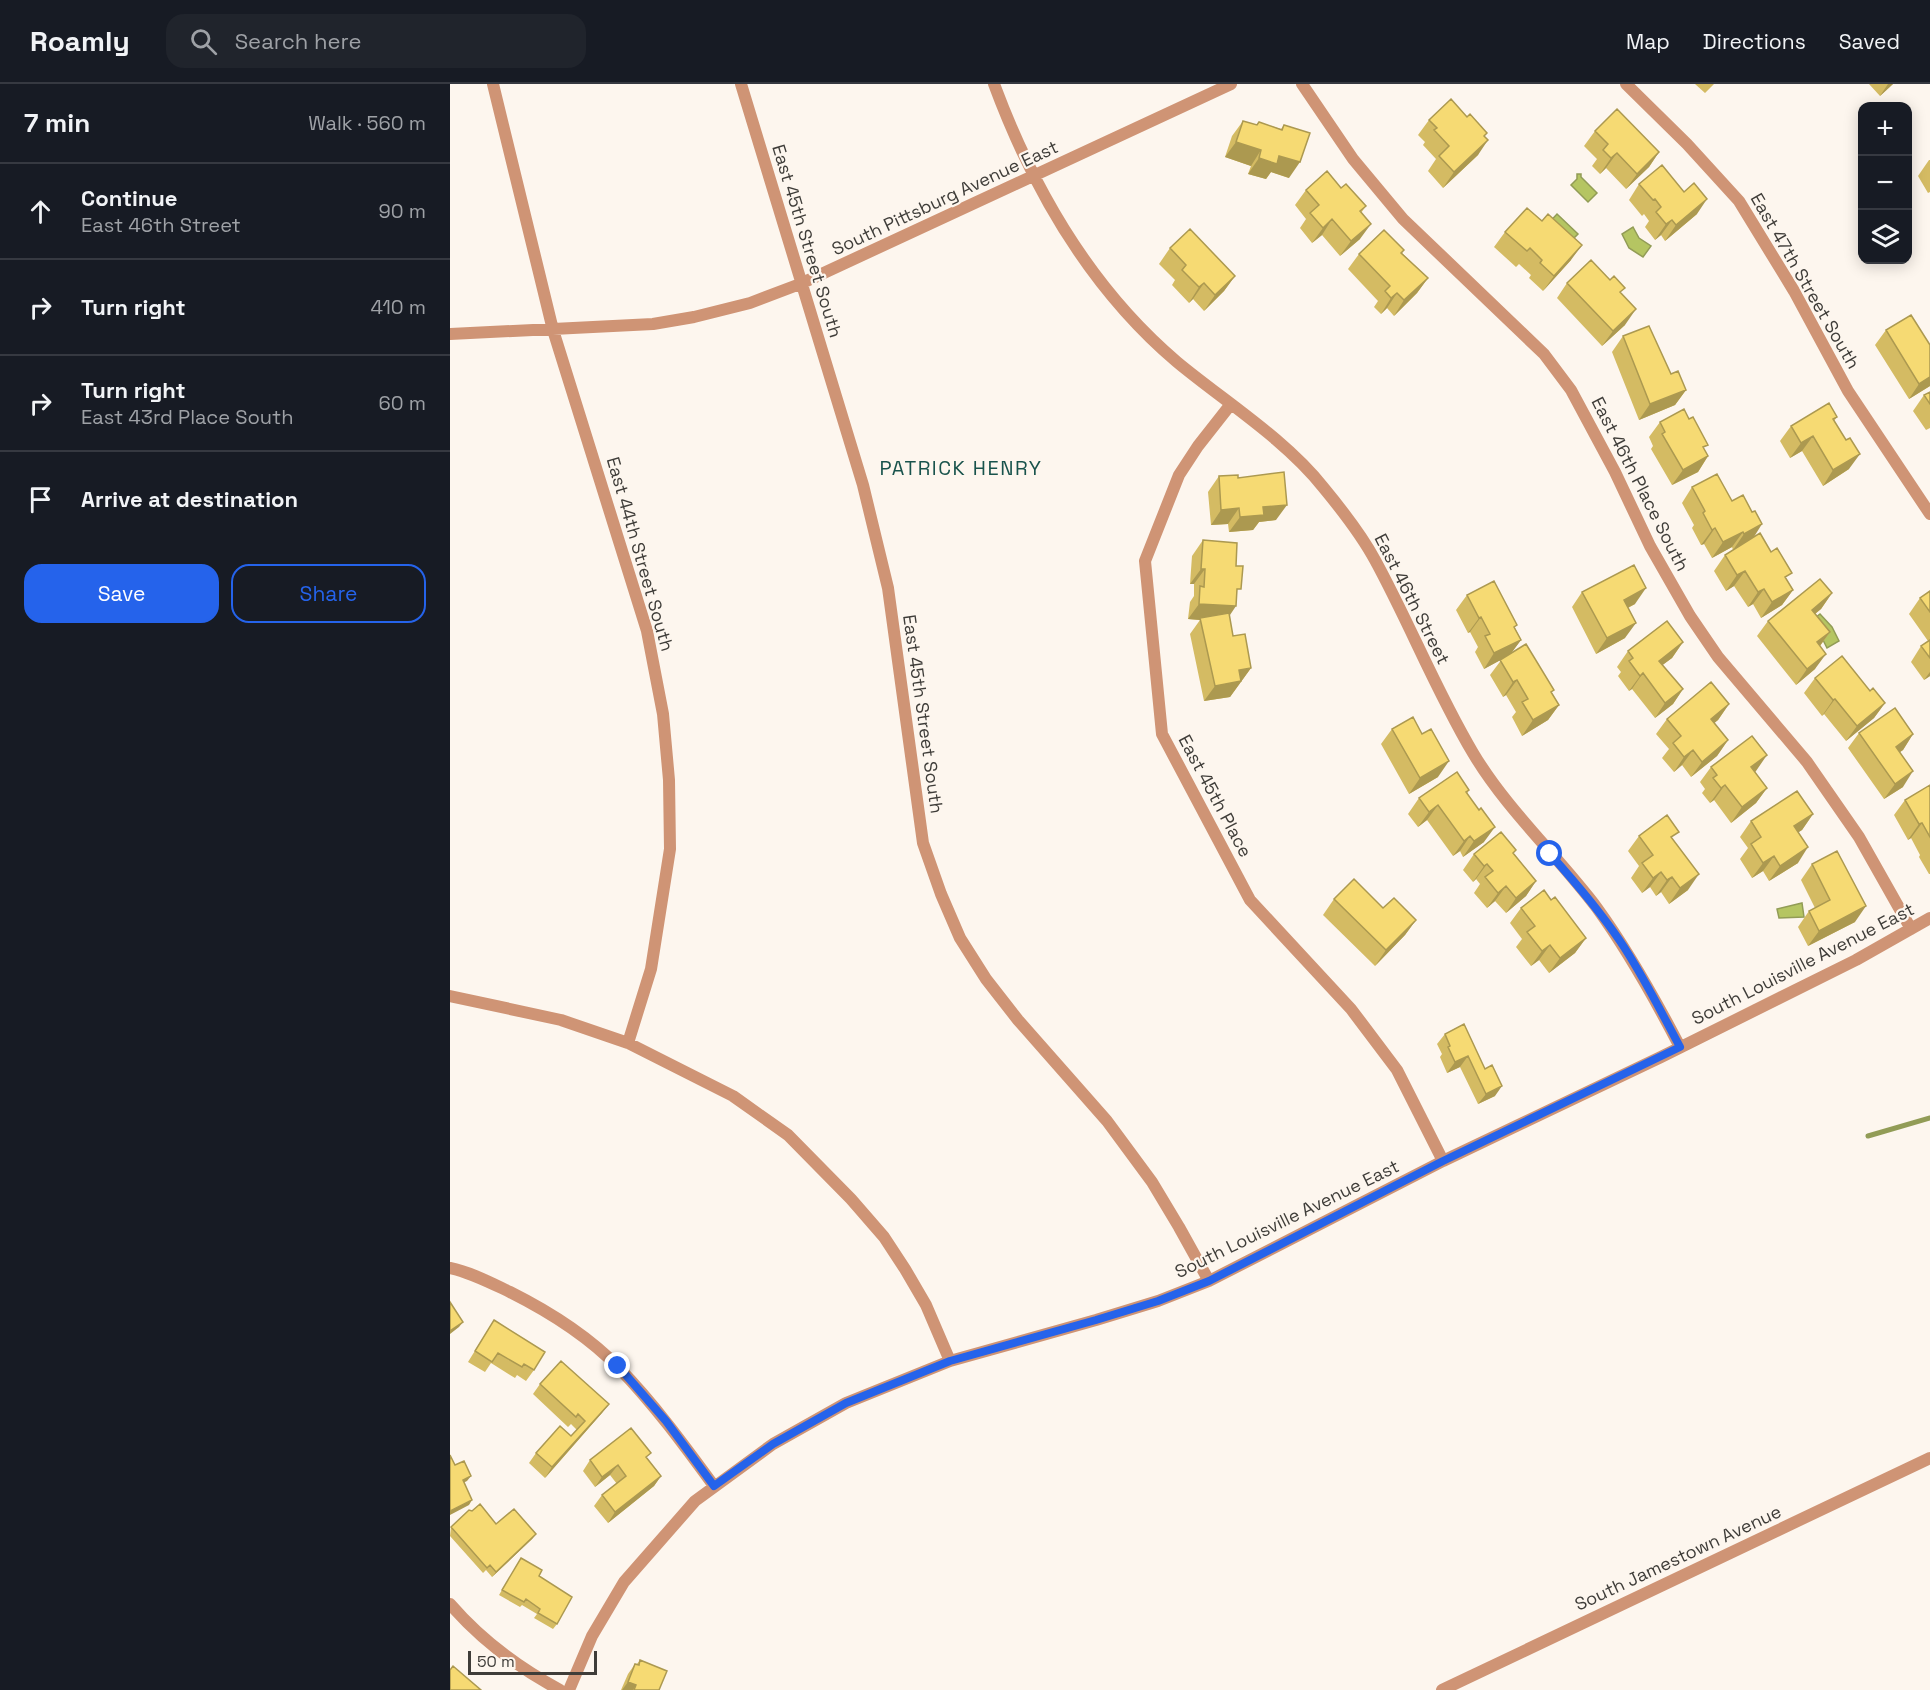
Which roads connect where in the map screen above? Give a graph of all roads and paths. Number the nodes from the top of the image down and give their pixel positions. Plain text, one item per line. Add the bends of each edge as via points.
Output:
1 (493, 84) edge
2 (741, 84) edge
3 (994, 84) edge
4 (1231, 84) edge
5 (1302, 84) edge
6 (1626, 84) edge
7 (1034, 177) junction
8 (800, 284) junction
9 (553, 330) junction
10 (450, 334) edge
11 (1231, 404) junction
12 (1930, 514) edge
13 (1930, 918) edge
14 (1911, 929) junction
15 (450, 996) edge
16 (628, 1043) junction
17 (1680, 1047) junction
18 (1443, 1161) junction
19 (450, 1268) edge
20 (1209, 1281) junction
21 (950, 1361) junction
22 (1929, 1459) edge
23 (714, 1486) junction
24 (450, 1604) edge
25 (560, 1690) edge
26 (569, 1690) edge
27 (1442, 1690) edge

1 - 9 street, East 44th Street South
2 - 8 street, East 45th Street South
3 - 7 street, East 46th Street
4 - 7 street, South Pittsburg Avenue East
5 - 14 street, East 46th Place South via 1353,159 1403,219 1544,354 1571,390 1690,616 1718,657 1807,762 1859,837
6 - 12 street, East 47th Street South via 1739,201 1848,391
7 - 8 street, South Pittsburg Avenue East
7 - 11 street, East 46th Street via 1066,234 1139,326
8 - 9 street, South Pittsburg Avenue East via 750,303 694,317 653,324
8 - 20 street, East 45th Street South via 863,485 888,588 923,843 941,894 960,938 986,978 1120,1138 1152,1182
9 - 10 street, South Pittsburg Avenue East
9 - 16 street, East 44th Street South via 647,631 663,714 669,780 669,849 651,969
11 - 17 street, East 46th Street via 1289,451 1321,483 1348,519 1374,558 1475,756 1622,943
11 - 18 street, East 45th Place via 1179,475 1144,561 1162,734 1250,900 1371,1035 1396,1070
13 - 14 street, South Louisville Avenue East
14 - 17 street, South Louisville Avenue East
15 - 16 street via 561,1020
16 - 21 street via 733,1096 788,1135 884,1237 926,1305
17 - 18 street, South Louisville Avenue East
18 - 20 street, South Louisville Avenue East
19 - 23 street via 538,1306 618,1366 666,1421
20 - 21 street, South Louisville Avenue East via 1158,1301
21 - 23 street, South Louisville Avenue East via 846,1403 773,1444
22 - 27 street, South Jamestown Avenue
23 - 26 street, South Louisville Avenue East via 695,1501 624,1582 591,1636
24 - 25 street via 503,1655

